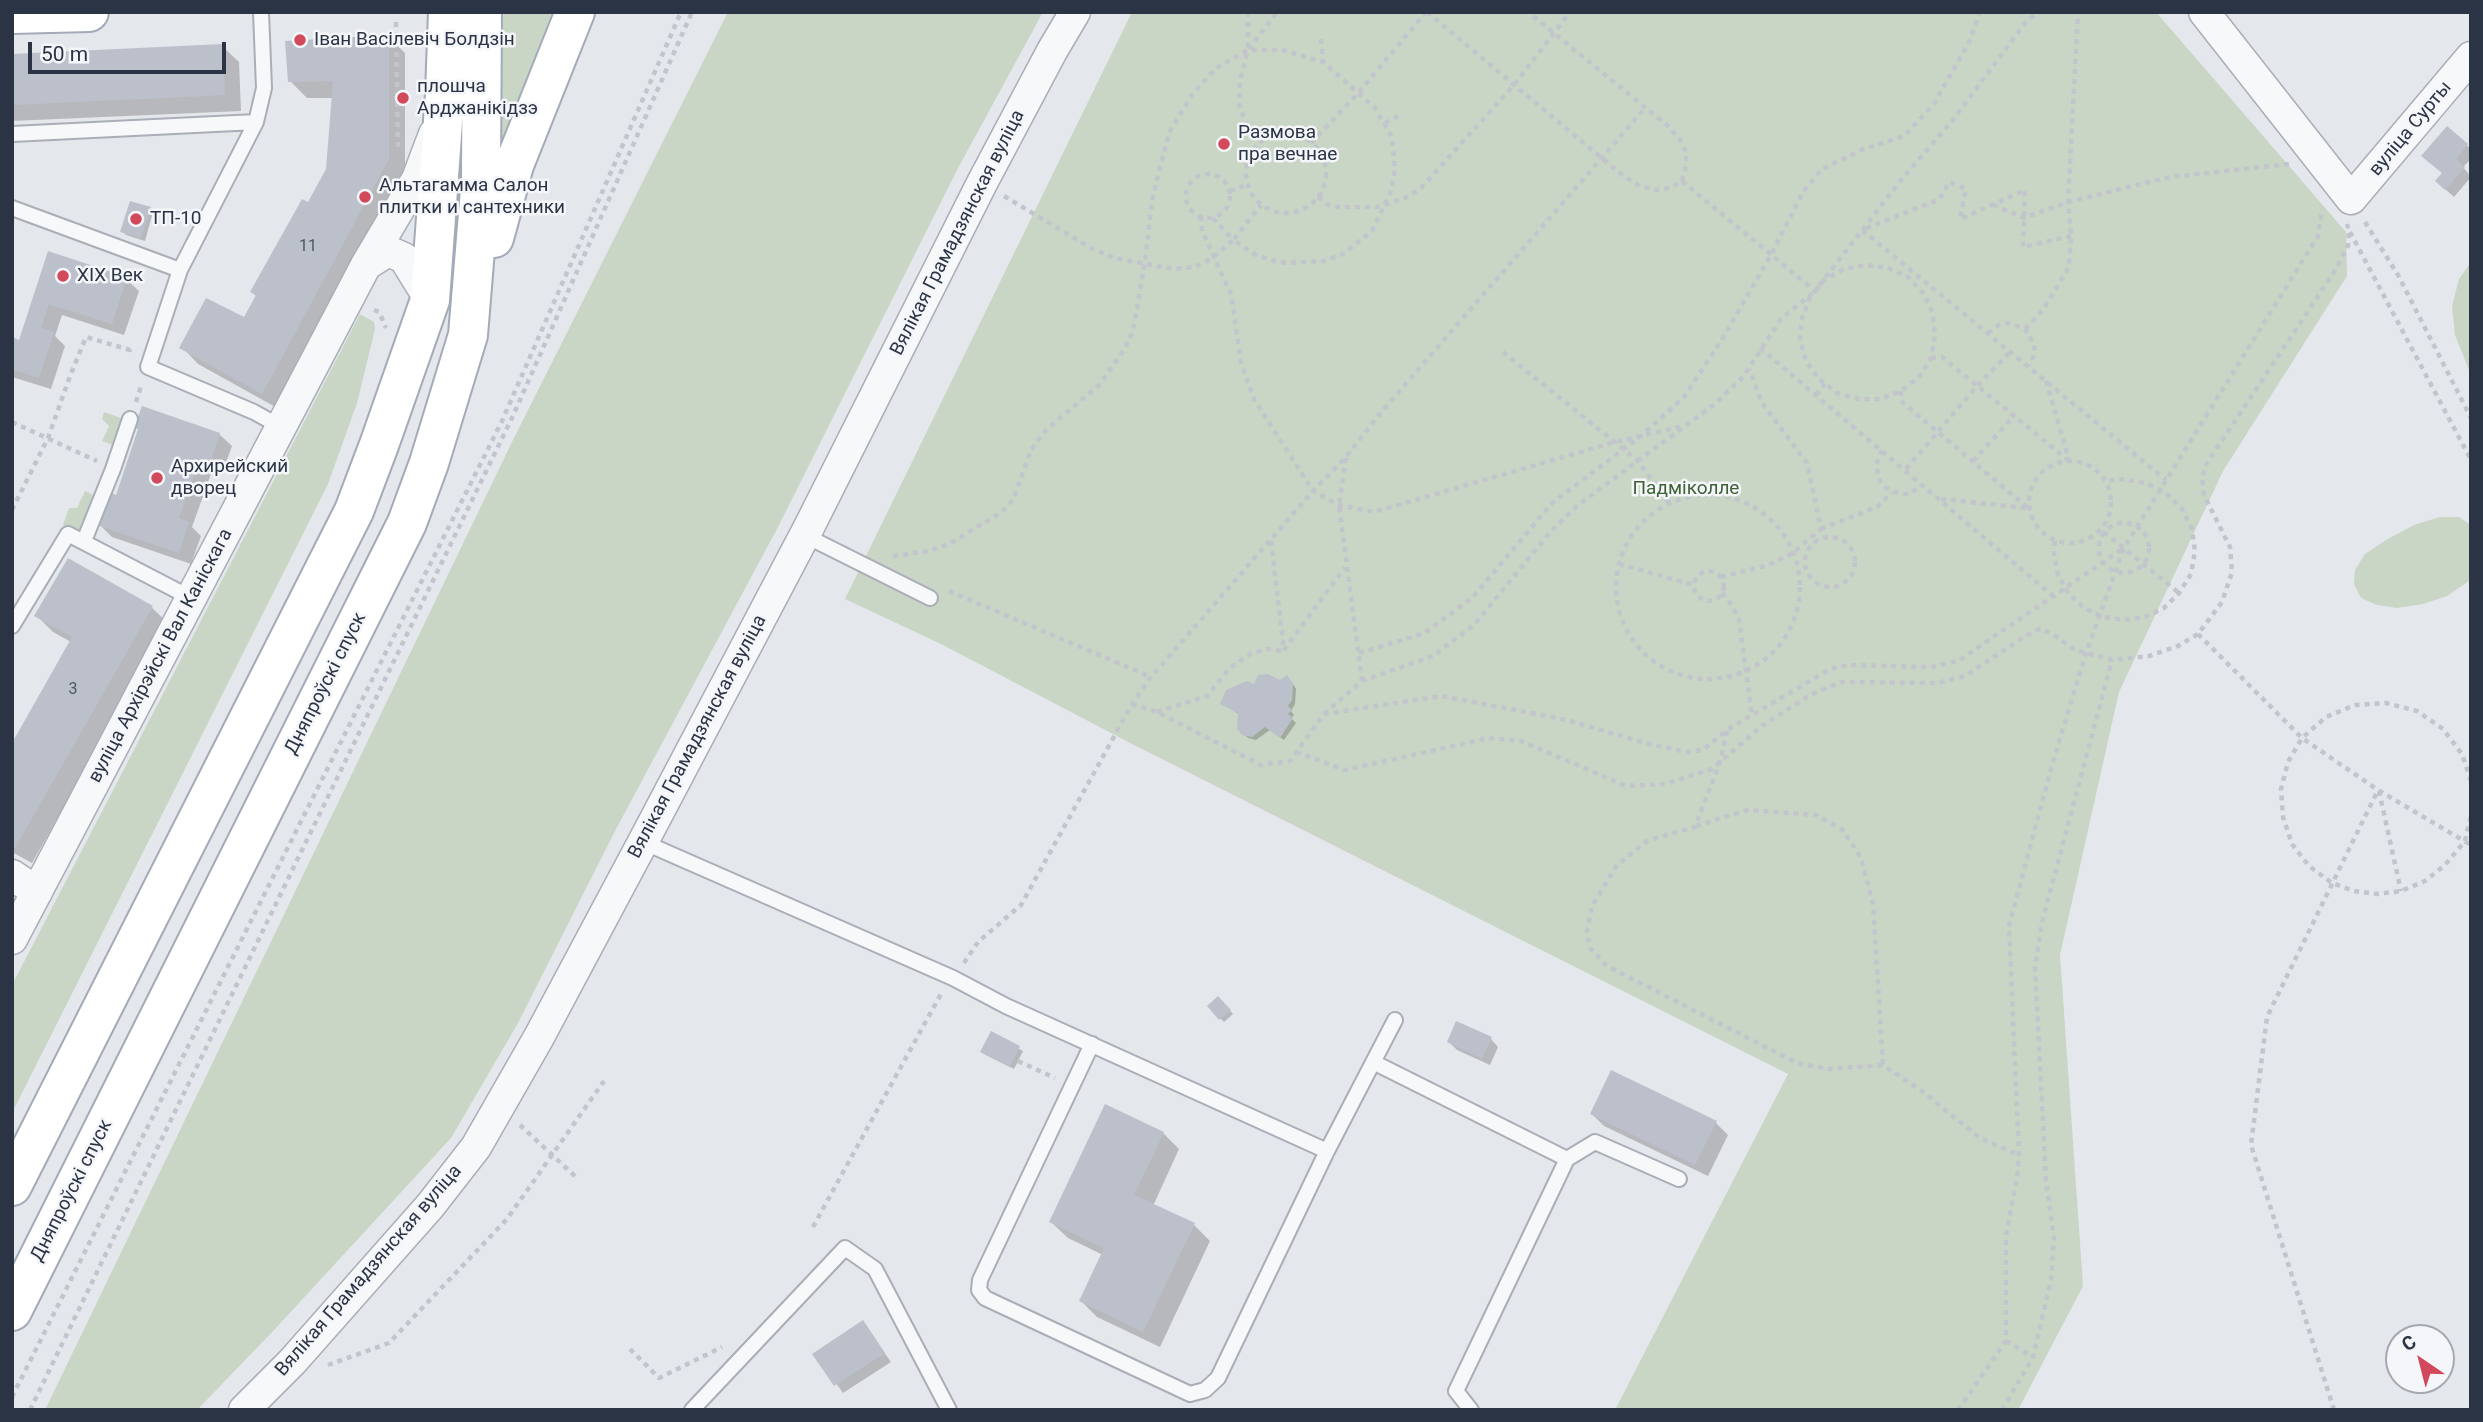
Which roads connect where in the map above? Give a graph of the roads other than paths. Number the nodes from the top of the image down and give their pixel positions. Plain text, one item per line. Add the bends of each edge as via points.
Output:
1 (89, 12) edge
2 (261, 12) edge
3 (448, 12) edge
4 (482, 12) edge
5 (575, 12) edge
6 (1075, 12) edge
7 (2204, 12) edge
8 (12, 14) edge
9 (2471, 57) edge
10 (443, 111) junction
11 (256, 122) junction
12 (12, 134) edge
13 (12, 208) edge
14 (366, 265) junction
15 (180, 270) junction
16 (430, 300) junction
17 (468, 335) junction
18 (130, 419) road end
19 (281, 427) junction
20 (804, 536) junction
21 (84, 541) junction
22 (934, 592) road end
23 (191, 598) junction
24 (12, 626) edge
25 (643, 842) junction
26 (12, 875) edge
27 (37, 892) junction
28 (12, 939) edge
29 (1395, 1020) dead end
30 (1092, 1044) junction
31 (1373, 1062) junction
32 (1327, 1151) junction
33 (1567, 1159) junction
34 (1679, 1179) dead end
35 (12, 1186) edge
36 (12, 1311) edge
37 (244, 1410) edge
38 (692, 1410) edge
39 (948, 1410) edge
40 (1471, 1410) edge

1 - 8 main road
2 - 11 lane via 264,88
3 - 10 main road
4 - 17 main road, Дняпроўскі спуск via 481,177
5 - 17 main road via 514,164
6 - 20 street, Вялікая Грамадзянская вуліца via 982,183
7 - 9 street, вуліца Сурты via 2348,209
10 - 14 street, вуліца Архірэйскі Вал Каніскага via 417,178
10 - 16 main road
11 - 12 lane
11 - 15 lane
13 - 15 lane
14 - 16 street via 388,251 404,258
14 - 19 street, вуліца Архірэйскі Вал Каніскага
15 - 19 lane via 148,367
16 - 35 main road via 354,511
17 - 36 main road, Дняпроўскі спуск via 407,523
18 - 21 lane
19 - 23 street, вуліца Архірэйскі Вал Каніскага
20 - 22 lane
20 - 25 street, Вялікая Грамадзянская вуліца
21 - 23 lane
21 - 24 lane via 68,534
23 - 27 street, вуліца Архірэйскі Вал Каніскага
25 - 30 lane
25 - 37 street, Вялікая Грамадзянская вуліца via 476,1147 430,1206
26 - 27 street
27 - 28 street, вуліца Архірэйскі Вал Каніскага
29 - 31 lane
30 - 32 lane
30 - 32 lane via 979,1280 979,1290 985,1298 1190,1394 1205,1390 1218,1378
31 - 32 lane
31 - 33 lane
33 - 34 lane via 1595,1142
33 - 40 lane via 1456,1391
38 - 39 lane via 845,1248 875,1269

